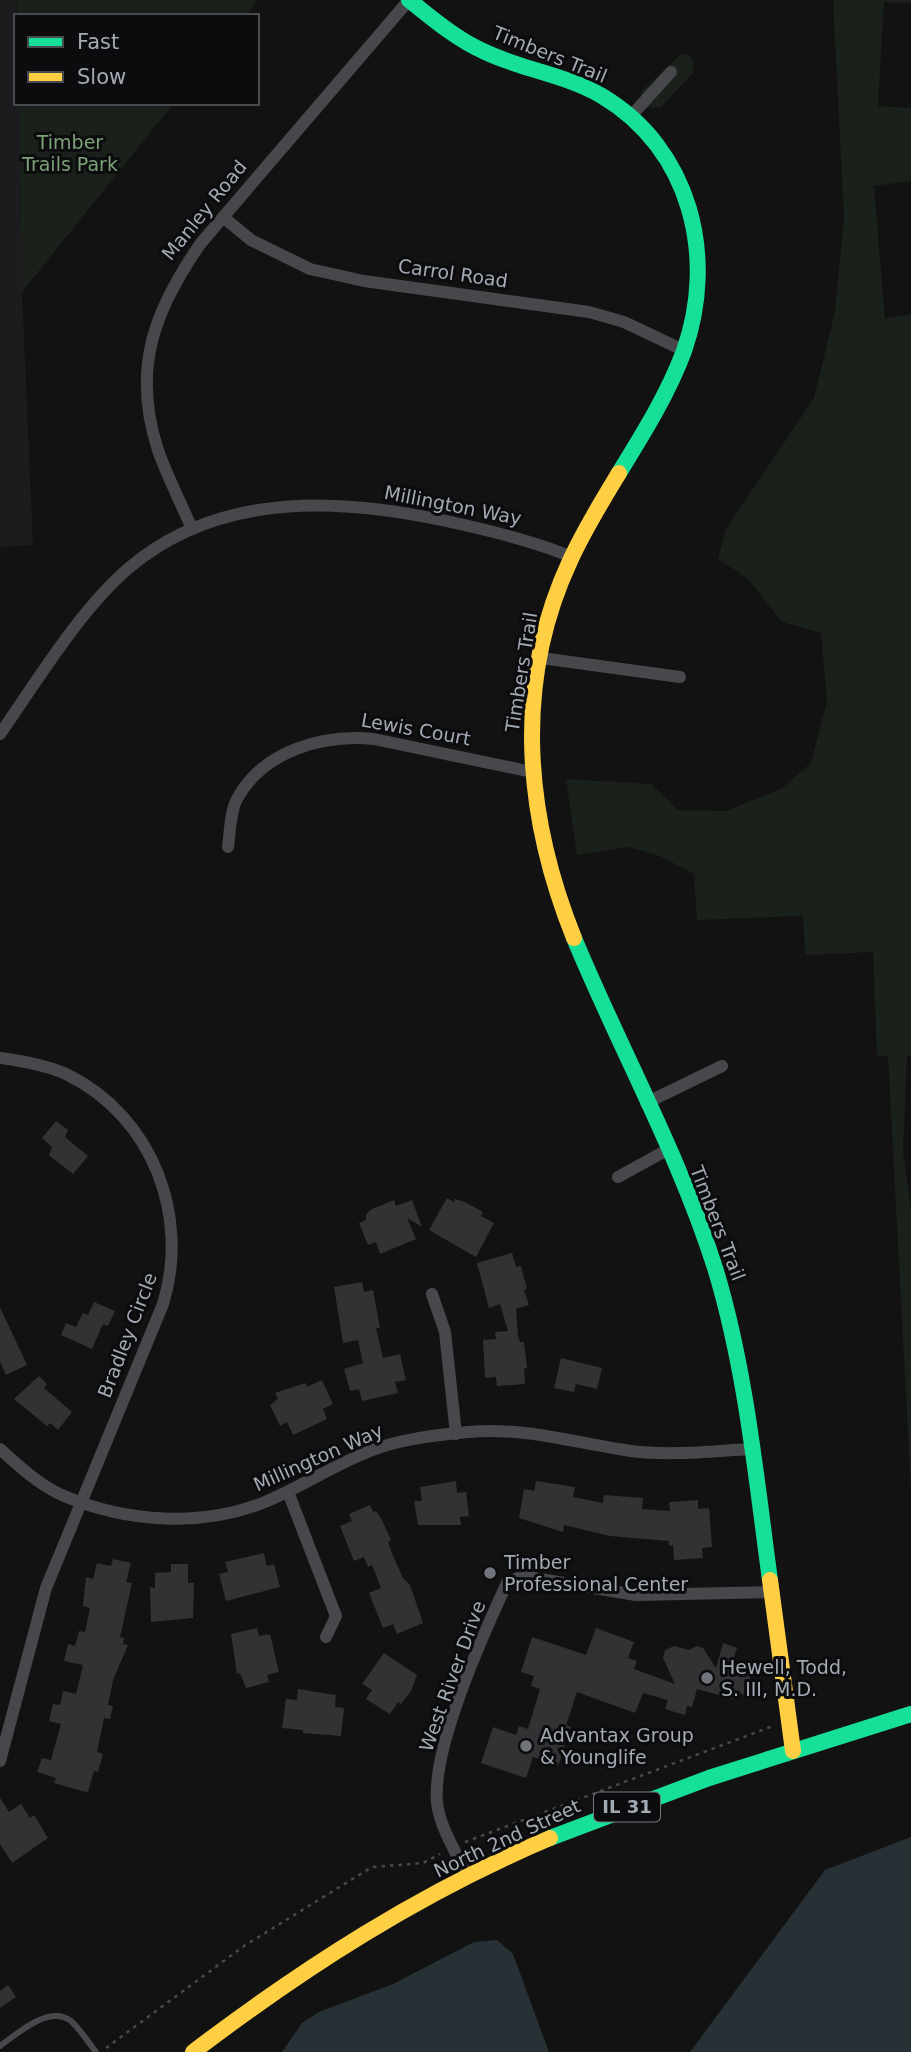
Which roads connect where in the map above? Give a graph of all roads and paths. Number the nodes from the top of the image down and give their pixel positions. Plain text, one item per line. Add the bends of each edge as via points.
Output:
1 (409, 0) edge
2 (671, 72) dead end
3 (631, 116) junction
4 (223, 217) junction
5 (685, 351) junction
6 (192, 528) junction
7 (572, 557) junction
8 (541, 658) junction
9 (680, 677) dead end
10 (0, 734) edge
11 (532, 772) junction
12 (228, 847) dead end
13 (0, 1058) edge
14 (722, 1066) dead end
15 (646, 1102) junction
16 (667, 1150) junction
17 (618, 1177) dead end
18 (432, 1294) dead end
19 (456, 1434) junction
20 (0, 1449) edge
21 (752, 1449) junction
22 (288, 1492) junction
23 (81, 1501) junction
24 (772, 1592) junction
25 (327, 1637) dead end
26 (911, 1714) edge
27 (789, 1720) junction
28 (793, 1751) junction
29 (0, 1761) edge
30 (455, 1846) junction
31 (467, 1877) junction
32 (0, 2046) edge
33 (98, 2052) edge
34 (193, 2052) edge

1 - 3 street, Timbers Trail via 483,51 584,86
1 - 4 street, Manley Road
2 - 3 street
3 - 5 street, Timbers Trail via 675,172 696,226 698,309
4 - 5 street, Carrol Road via 251,240 310,269 364,281 589,312 624,322
4 - 6 street, Manley Road via 174,282 158,314 149,351 147,387 158,450
5 - 7 street, Timbers Trail
6 - 7 street, Millington Way via 268,507 327,505 409,513 532,541
6 - 10 street, Millington Way via 132,566 109,587
7 - 8 street, Timbers Trail via 547,624
8 - 9 street
8 - 11 street, Timbers Trail via 533,707
11 - 12 street, Lewis Court via 374,739 347,737 312,743 284,754 256,774 235,801
11 - 15 street, Timbers Trail via 551,881
13 - 23 street, Bradley Circle via 68,1076 104,1099 153,1158 167,1199 174,1240 172,1275
14 - 15 street
15 - 16 street, Timbers Trail
16 - 17 street
16 - 21 street, Timbers Trail via 710,1253 731,1322
18 - 19 street via 445,1332
19 - 21 street, Millington Way via 541,1432 630,1451
19 - 22 street, Millington Way via 371,1450
20 - 23 street, Millington Way via 28,1474
21 - 24 street, Timbers Trail
22 - 23 street, Millington Way via 233,1512 173,1519 110,1511
22 - 25 street via 336,1616
23 - 29 street, Bradley Circle via 47,1588
24 - 27 street, Timbers Trail
24 - 30 street, West River Drive via 636,1595 522,1576 507,1583 465,1687 437,1786 437,1806
26 - 28 street, North 2nd Street / IL 31
27 - 28 street, Timbers Trail
27 - 30 path
28 - 31 street, North 2nd Street / IL 31 via 644,1800
30 - 31 street, West River Drive
30 - 33 path via 423,1863 372,1867 244,1946
31 - 34 street, North 2nd Street / IL 31 via 345,1945
32 - 33 lane via 44,2018 62,2016 72,2021

